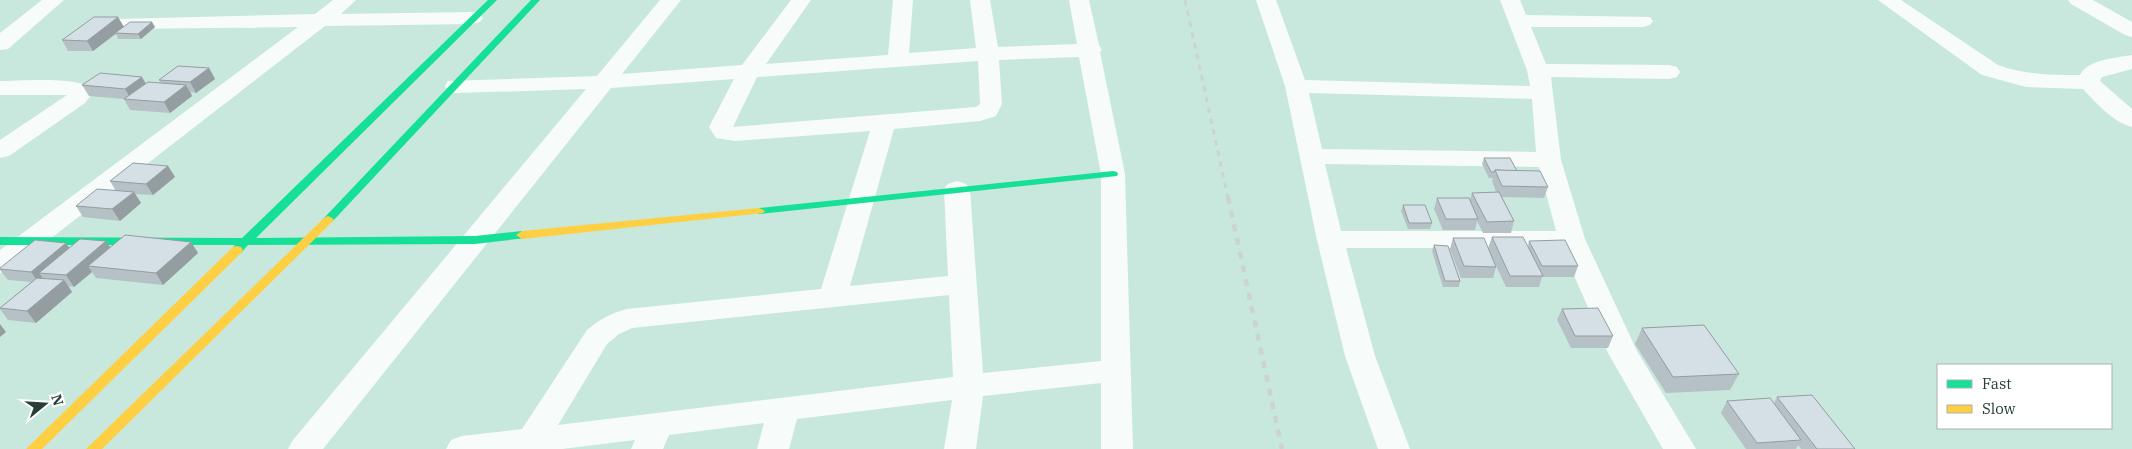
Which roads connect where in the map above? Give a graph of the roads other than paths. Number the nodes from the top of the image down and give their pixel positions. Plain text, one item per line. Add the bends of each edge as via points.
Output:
1 (54, 0) edge
2 (220, 0) edge
3 (346, 0) edge
4 (493, 0) edge
5 (536, 0) edge
6 (671, 0) edge
7 (801, 0) edge
8 (903, 0) edge
9 (980, 0) edge
10 (1079, 0) edge
11 (1266, 0) edge
12 (1888, 0) edge
13 (2078, 0) edge
14 (1515, 10) edge
15 (473, 18) junction
16 (191, 20) junction
17 (323, 20) junction
18 (1643, 21) dead end
19 (124, 22) dead end
20 (2132, 31) edge
21 (0, 44) edge
22 (1091, 50) junction
23 (988, 54) junction
24 (898, 61) junction
25 (2132, 62) edge
26 (1669, 72) dead end
27 (748, 73) junction
28 (1540, 81) junction
29 (605, 82) junction
30 (2089, 82) junction
31 (456, 86) junction
32 (1296, 86) junction
33 (0, 88) edge
34 (2132, 120) edge
35 (884, 124) junction
36 (0, 151) edge
37 (1312, 156) junction
38 (1549, 160) junction
39 (1113, 174) junction
40 (957, 189) junction
41 (862, 198) junction
42 (1572, 239) junction
43 (29, 240) junction
44 (475, 240) junction
45 (1330, 240) junction
46 (0, 241) edge
47 (246, 241) junction
48 (307, 242) junction
49 (0, 264) edge
50 (963, 284) junction
51 (833, 297) junction
52 (1116, 370) junction
53 (970, 386) junction
54 (784, 409) junction
55 (653, 437) edge
56 (528, 445) edge
57 (32, 449) edge
58 (94, 449) edge
59 (304, 449) edge
60 (462, 449) edge
61 (773, 449) edge
62 (960, 449) edge
63 (1117, 449) edge
64 (1394, 449) edge
65 (1680, 449) edge

1 - 21 street
2 - 16 street
3 - 17 street
4 - 15 main road
5 - 31 main road
6 - 29 street
7 - 27 street
8 - 24 street
9 - 23 street
10 - 22 street
11 - 32 street
12 - 30 street via 1990,70 2008,78
13 - 20 street
14 - 18 street
14 - 28 street
15 - 17 street
15 - 47 main road
16 - 17 street
16 - 19 street
17 - 43 street
22 - 23 street
22 - 39 street
23 - 24 street
23 - 35 street via 991,104 988,111
24 - 27 street
25 - 30 street via 2108,66 2092,73
26 - 28 street
27 - 29 street
27 - 35 street via 721,127 724,133
28 - 32 street
28 - 38 street
29 - 31 street
29 - 44 street
30 - 34 street
31 - 48 main road
32 - 37 street
33 - 36 street via 75,88 83,91
35 - 41 street
37 - 38 street
37 - 45 street
38 - 42 street
39 - 40 main road
39 - 52 street
40 - 41 main road
40 - 50 street
41 - 44 main road
41 - 51 street
42 - 45 street
42 - 65 street via 1623,353
43 - 46 main road
43 - 47 main road
43 - 49 street
44 - 48 main road
44 - 59 street
45 - 64 street via 1360,356
47 - 48 main road
47 - 57 main road
48 - 58 main road
50 - 51 street
50 - 53 street
51 - 56 street via 627,319 609,327 597,336
52 - 53 street
52 - 63 street
53 - 54 street
53 - 62 street
54 - 55 street
54 - 61 street
55 - 56 street
56 - 60 street

